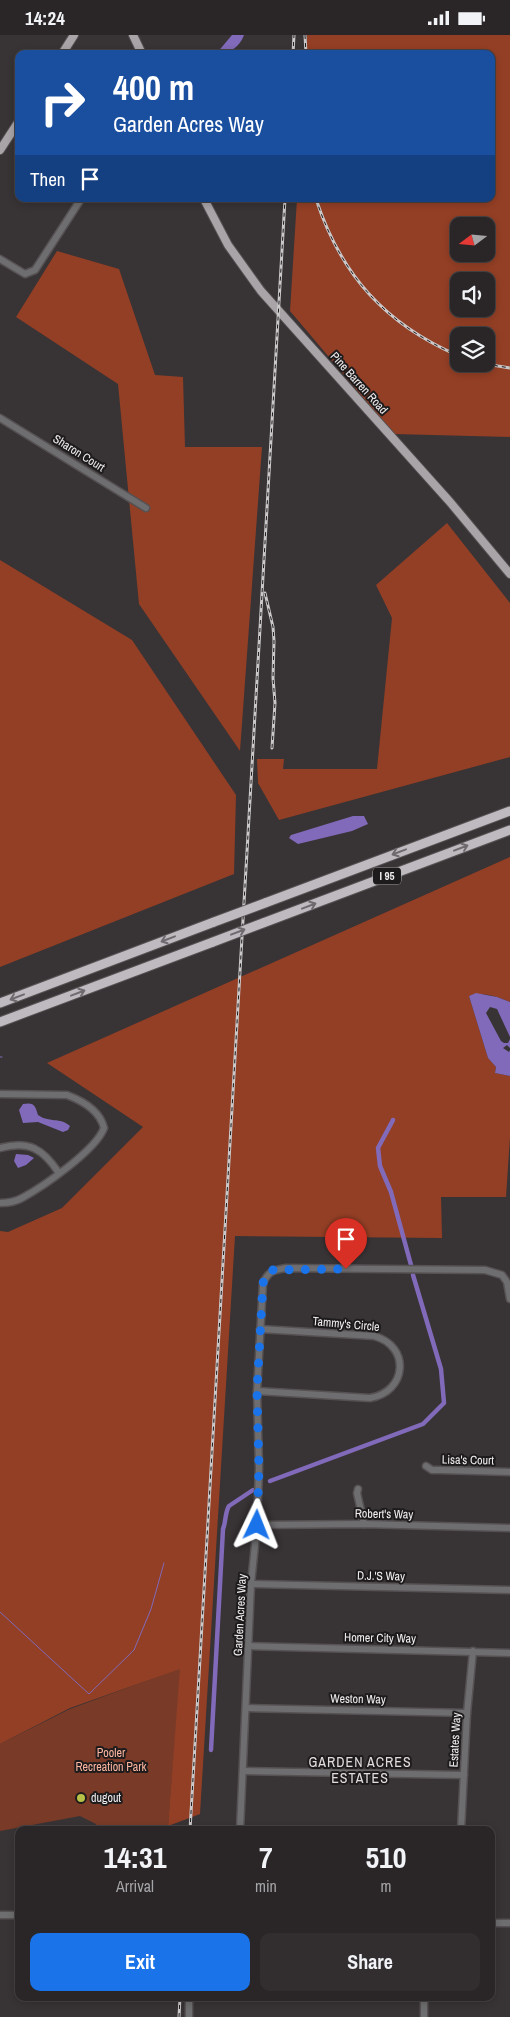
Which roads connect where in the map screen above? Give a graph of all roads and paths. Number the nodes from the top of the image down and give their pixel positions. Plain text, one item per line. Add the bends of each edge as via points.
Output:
1 (133, 35) edge
2 (74, 37) edge
3 (65, 50) edge
4 (140, 50) edge
5 (15, 127) edge
6 (0, 150) edge
7 (79, 202) edge
8 (206, 202) edge
9 (0, 259) edge
10 (0, 418) edge
11 (146, 508) dead end
12 (510, 574) edge
13 (510, 811) edge
14 (510, 830) edge
15 (0, 1003) edge
16 (0, 1022) edge
17 (0, 1094) edge
18 (0, 1148) edge
19 (59, 1173) junction
20 (0, 1203) edge
21 (510, 1299) edge
22 (260, 1329) junction
23 (257, 1391) junction
24 (426, 1466) dead end
25 (510, 1472) edge
26 (358, 1489) dead end
27 (364, 1524) junction
28 (257, 1525) junction
29 (510, 1527) edge
30 (252, 1585) junction
31 (510, 1590) edge
32 (249, 1646) junction
33 (473, 1651) junction
34 (510, 1653) edge
35 (247, 1708) junction
36 (467, 1713) junction
37 (243, 1771) junction
38 (464, 1775) junction
39 (240, 1826) edge
40 (461, 1826) edge
41 (0, 1915) edge
42 (15, 1915) edge
43 (495, 1923) edge
44 (510, 1923) edge
45 (189, 2001) edge
46 (424, 2001) edge
47 (189, 2017) edge
48 (424, 2017) edge

1 - 4 main road
2 - 3 main road
5 - 6 main road
7 - 9 street via 35,270 25,273
8 - 12 main road, Pine Barren Road via 228,245 261,291 450,502
10 - 11 street, Sharon Court
13 -> 15 highway, I 95, bridge
16 -> 14 highway, I 95, bridge
17 - 19 street via 67,1095 98,1114 104,1128 102,1135
18 - 19 street via 23,1144 36,1149 48,1157
19 - 20 street via 22,1198
21 - 22 street, Garden Acres Way via 507,1282 502,1275 485,1270 273,1270 263,1283
22 - 23 street, Garden Acres Way
22 - 23 street, Tammy's Circle via 374,1336 392,1345 400,1367 391,1389 380,1397
23 - 28 street, Garden Acres Way
24 - 25 street, Lisa's Court via 440,1471
26 - 27 street
27 - 28 street, Robert's Way
27 - 29 street, Robert's Way
28 - 30 street, Garden Acres Way
30 - 31 street, D.J.'S Way
30 - 32 street, Garden Acres Way
32 - 33 street, Homer City Way
32 - 35 street, Garden Acres Way
33 - 34 street, Homer City Way
33 - 36 street, Estates Way
35 - 36 street, Weston Way
35 - 37 street, Garden Acres Way
36 - 38 street, Estates Way
37 - 38 street
37 - 39 street, Garden Acres Way
38 - 40 street, Estates Way
41 - 42 street
43 - 44 street
45 - 47 street
46 - 48 street

